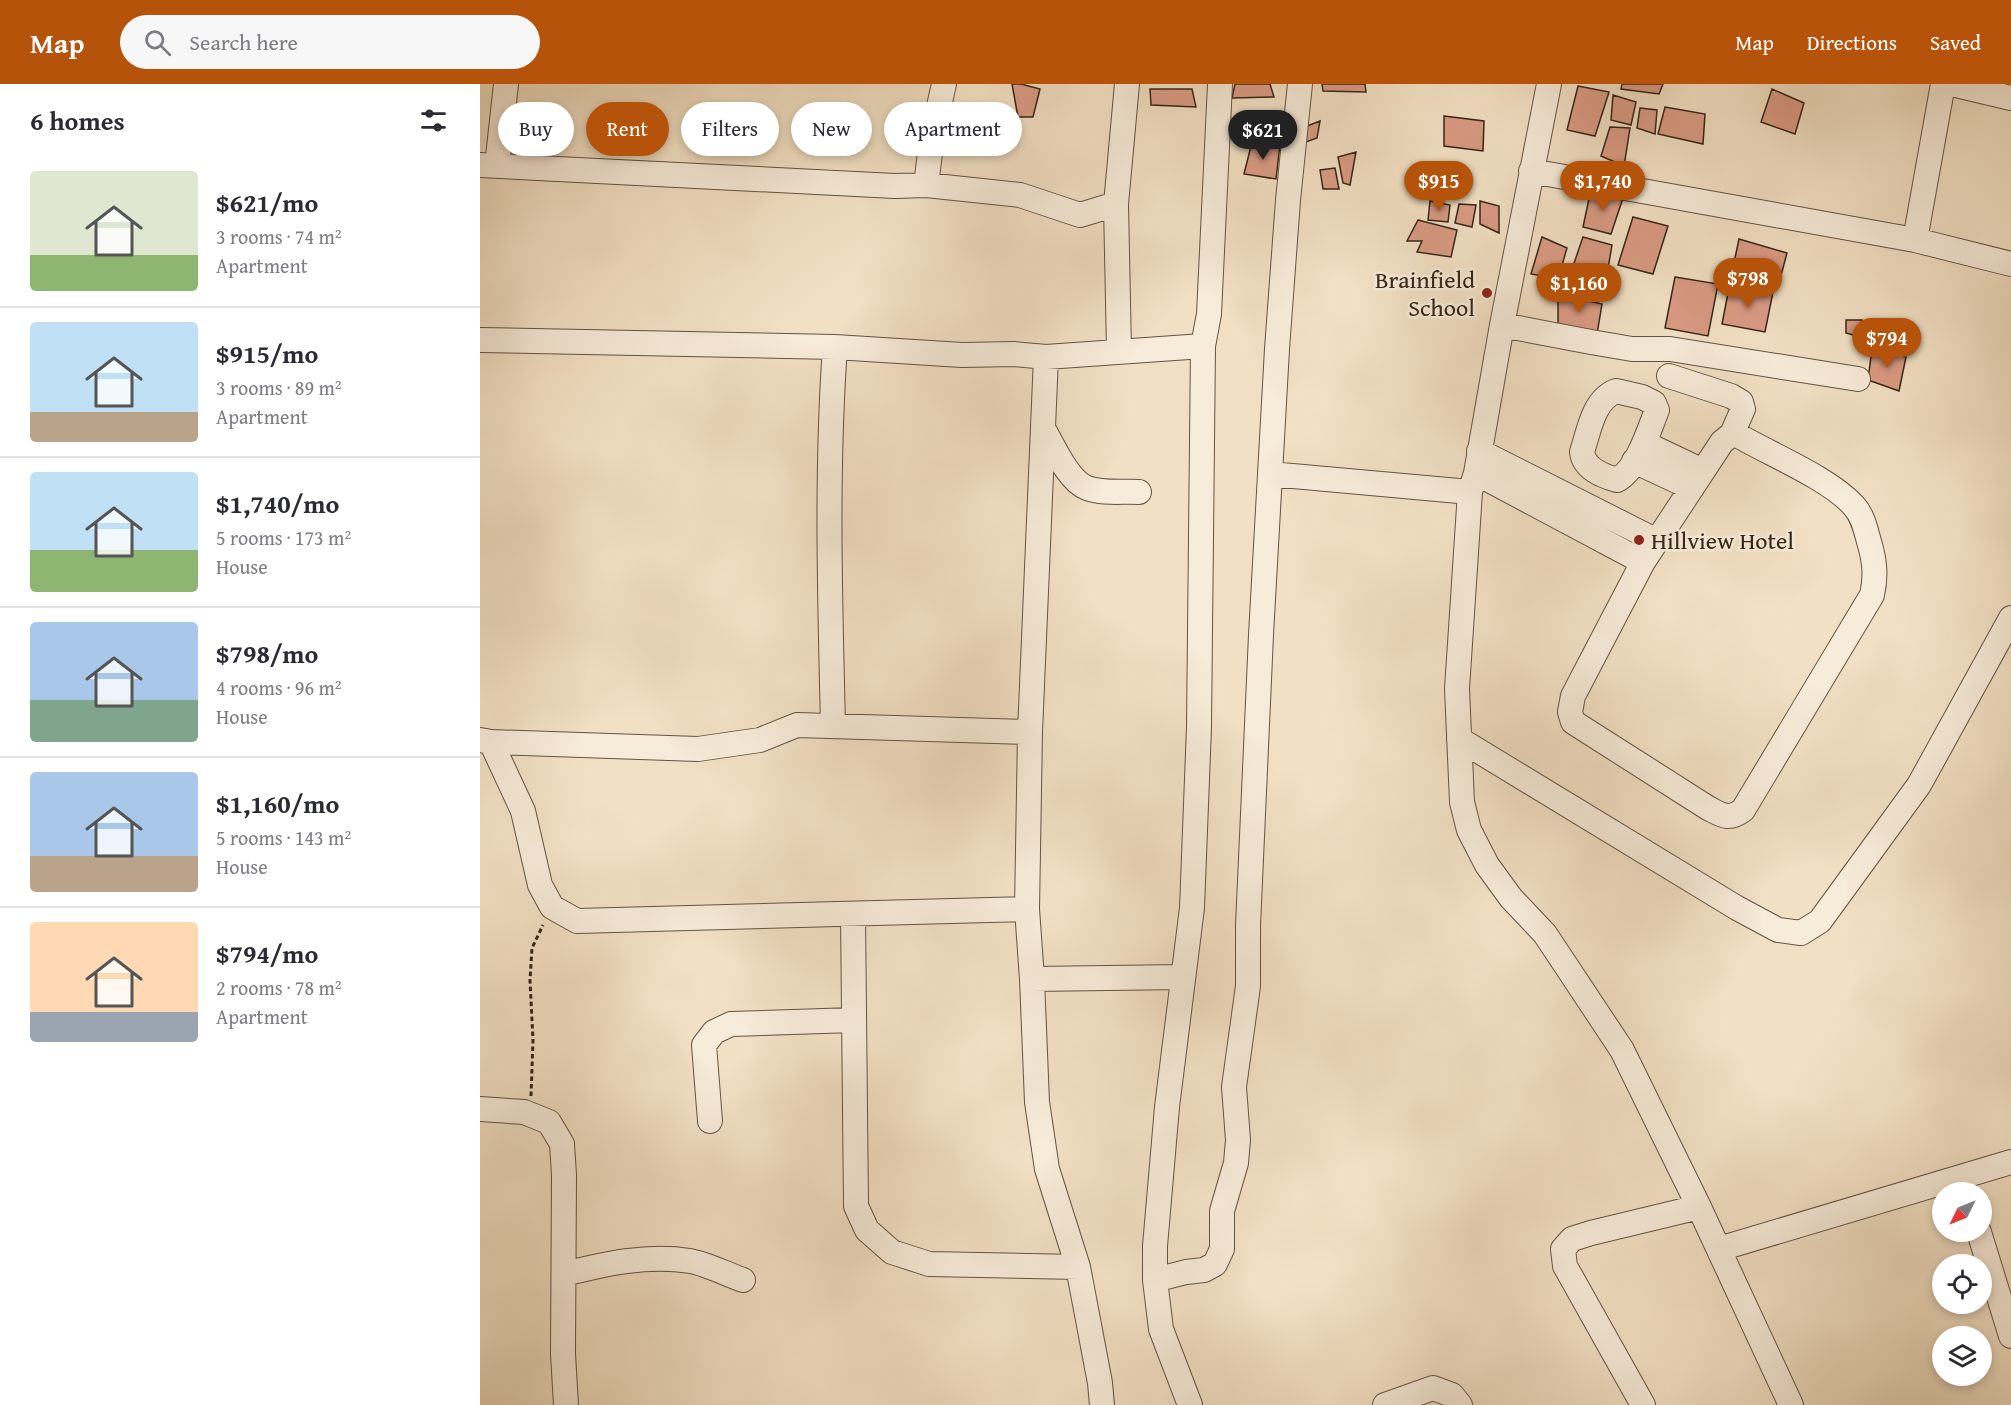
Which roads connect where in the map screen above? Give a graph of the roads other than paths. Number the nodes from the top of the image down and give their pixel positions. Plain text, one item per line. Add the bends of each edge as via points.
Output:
1 (506, 84) edge
2 (944, 84) edge
3 (1127, 84) edge
4 (1220, 84) edge
5 (1300, 84) edge
6 (1549, 84) edge
7 (1942, 84) edge
8 (1952, 84) edge
9 (2011, 98) edge
10 (489, 165) edge
11 (1532, 171) junction
12 (926, 185) junction
13 (1116, 204) junction
14 (1915, 240) junction
15 (2011, 264) edge
16 (1502, 325) junction
17 (480, 340) edge
18 (1203, 346) junction
19 (835, 347) junction
20 (1119, 351) junction
21 (1046, 357) junction
22 (1669, 376) dead end
23 (1858, 379) dead end
24 (1043, 428) junction
25 (1732, 434) junction
26 (1639, 452) dead end
27 (1475, 472) junction
28 (1270, 474) junction
29 (1697, 479) junction
30 (1139, 492) dead end
31 (1657, 541) junction
32 (1643, 562) junction
33 (2011, 618) edge
34 (833, 725) junction
35 (1030, 732) junction
36 (1459, 739) junction
37 (486, 741) edge
38 (1027, 909) junction
39 (853, 914) junction
40 (1183, 977) junction
41 (1032, 979) junction
42 (854, 1020) junction
43 (480, 1109) edge
44 (710, 1121) dead end
45 (2011, 1162) edge
46 (1968, 1182) edge
47 (1932, 1192) edge
48 (1699, 1207) junction
49 (1981, 1242) edge
50 (1155, 1246) junction
51 (1719, 1249) junction
52 (1078, 1267) junction
53 (1186, 1272) junction
54 (564, 1274) junction
55 (743, 1280) dead end
56 (1155, 1281) junction
57 (2011, 1336) edge
58 (566, 1405) edge
59 (1102, 1405) edge
60 (1190, 1405) edge
61 (1385, 1405) edge
62 (1460, 1405) edge
63 (1643, 1405) edge
64 (1791, 1405) edge

1 - 10 street
2 - 12 street
3 - 13 street
4 - 18 street via 1209,314
5 - 28 street via 1288,200
6 - 11 street
7 - 14 street
8 - 9 street
10 - 12 street
11 - 14 street
11 - 16 street
12 - 13 street via 1020,195 1080,215
13 - 20 street
14 - 15 street
16 - 23 street via 1632,349 1670,349
16 - 27 street
17 - 19 street
18 - 20 street
18 - 40 street via 1199,727 1192,908
19 - 21 street
19 - 34 street via 828,496
20 - 21 street
21 - 24 street
22 - 25 street via 1741,402 1743,410
24 - 30 street via 1073,478 1086,488
24 - 35 street
25 - 29 street
25 - 32 street via 1831,487 1855,507 1869,540 1876,579 1872,595 1743,810 1734,816 1723,816 1708,808 1596,738 1570,716 1573,696
26 - 29 street
27 - 28 street
27 - 31 street
27 - 32 street
27 - 36 street via 1457,689
28 - 53 street via 1248,986 1234,1087 1236,1163 1222,1211 1222,1249 1215,1264
29 - 31 street
31 - 32 street
33 - 36 street via 1919,784 1820,921 1801,933 1778,930 1737,908
34 - 35 street
34 - 37 street via 797,725 760,740 698,749
35 - 38 street
36 - 48 street via 1462,802 1469,830 1487,865 1545,934 1622,1050
37 - 39 street via 524,812 540,885 552,907 577,921
38 - 39 street
38 - 41 street
39 - 42 street
40 - 41 street
40 - 50 street
41 - 52 street via 1037,1102 1047,1168
42 - 44 street via 731,1024 714,1032 704,1045
42 - 52 street via 856,1206 867,1230 892,1252 929,1264
43 - 54 street via 524,1112 549,1122 562,1144
45 - 46 street
47 - 51 street
48 - 51 street
48 - 63 street via 1591,1233 1572,1239 1563,1249 1564,1266
49 - 57 street
50 - 53 street
50 - 56 street
51 - 64 street
52 - 59 street
53 - 56 street
54 - 55 street via 609,1263 659,1258 692,1262
54 - 58 street
56 - 60 street via 1161,1329
61 - 62 street via 1433,1388 1452,1395

